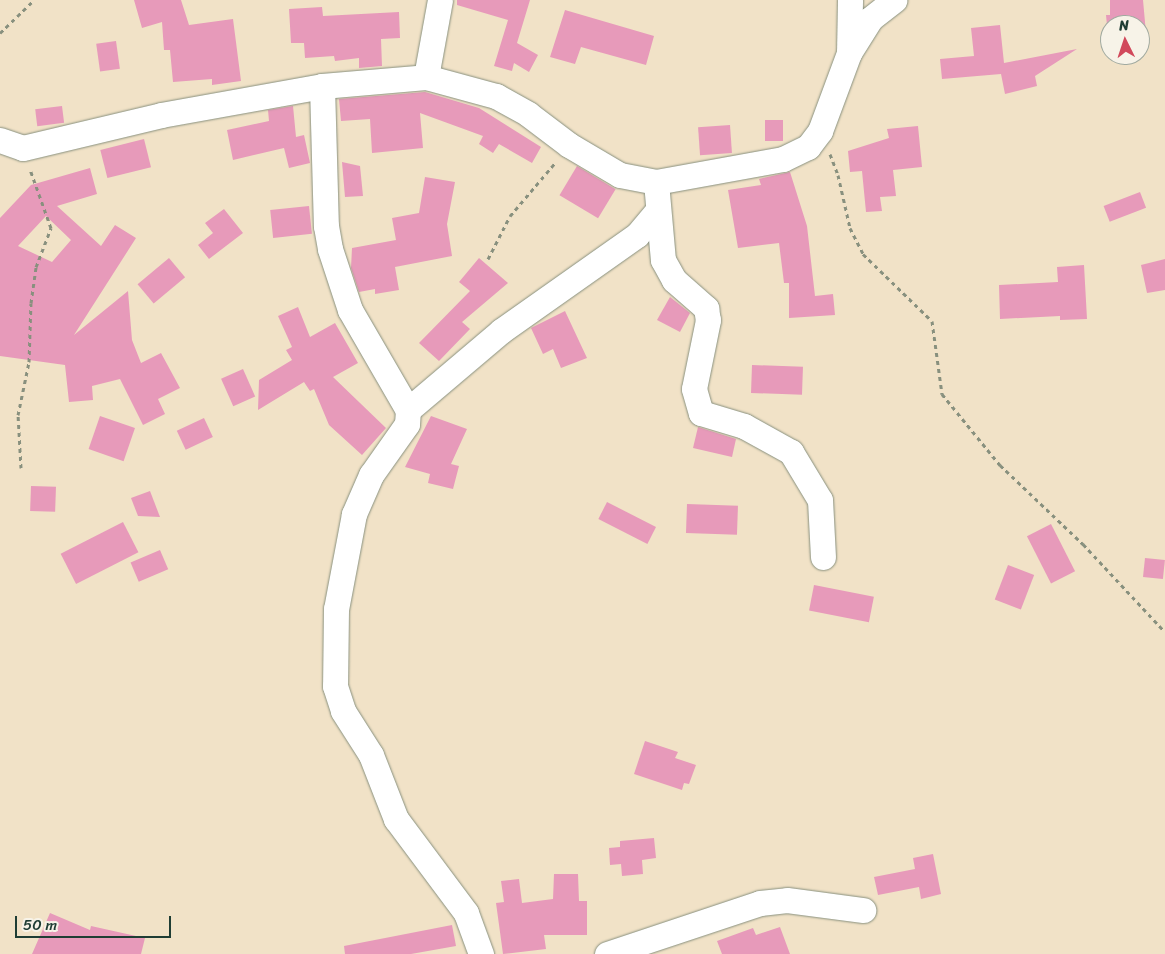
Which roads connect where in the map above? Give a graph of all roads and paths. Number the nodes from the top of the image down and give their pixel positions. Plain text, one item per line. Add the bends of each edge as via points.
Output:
1 (34, 0) edge
2 (440, 0) edge
3 (850, 0) edge
4 (894, 0) edge
5 (0, 33) edge
6 (849, 53) junction
7 (426, 77) junction
8 (322, 86) junction
9 (820, 131) junction
10 (0, 140) edge
11 (569, 145) junction
12 (23, 148) junction
13 (656, 182) junction
14 (657, 211) junction
15 (488, 259) dead end
16 (408, 410) junction
17 (21, 468) dead end
18 (823, 556) dead end
19 (1165, 632) edge
20 (862, 910) dead end
21 (481, 954) edge
22 (607, 954) edge

1 - 5 path
2 - 7 street
3 - 6 street
4 - 6 street via 870,19
6 - 9 street
7 - 8 street
7 - 11 street via 496,96 528,114
8 - 12 street via 162,115
8 - 16 street via 326,226 330,249 350,310
9 - 13 street via 808,147 783,159
9 - 19 path via 838,175 850,228 862,254 932,322 942,394 1000,465 1083,544
10 - 12 street
11 - 13 street via 620,175
11 - 15 path via 510,216
12 - 17 path via 51,228 36,267 31,303 29,362 18,414
13 - 14 street
14 - 16 street via 637,235 502,332
14 - 18 street via 663,260 674,280 706,308 708,320 694,389 701,413 744,426 791,452 820,500
16 - 21 street via 406,424 371,475 354,514 336,609 335,686 343,711 371,755 396,819 466,913
20 - 22 street via 787,900 760,903

